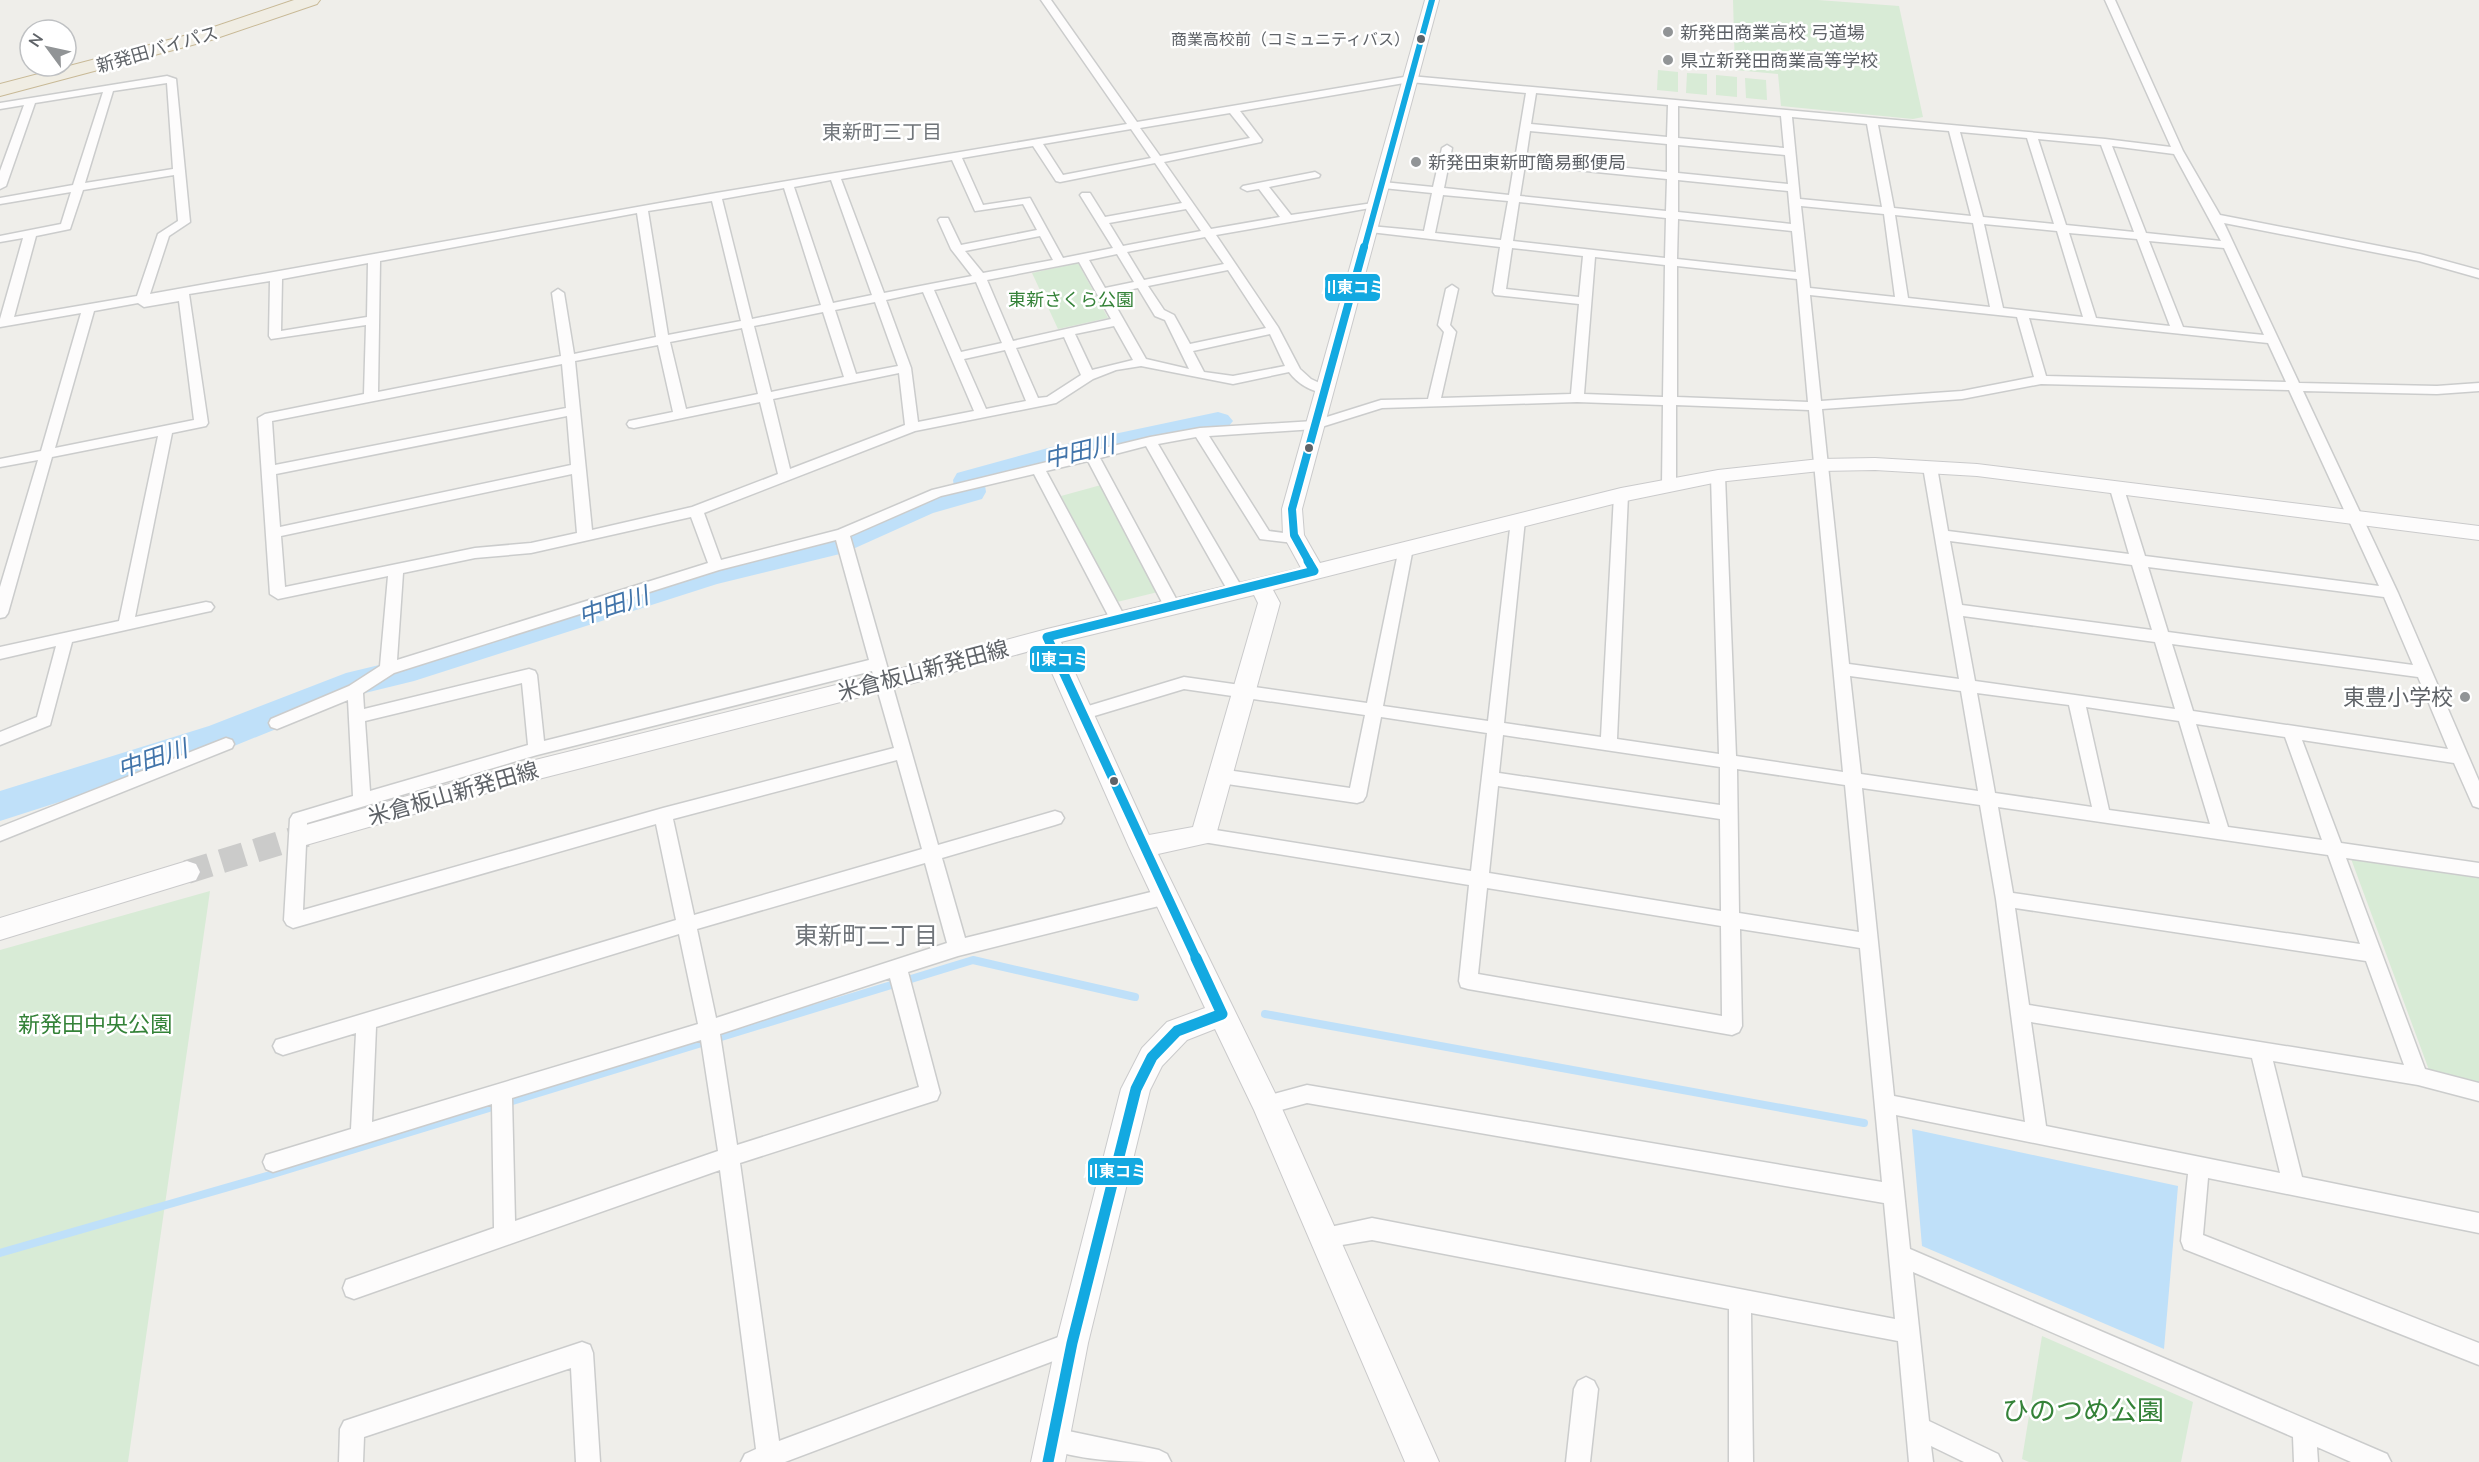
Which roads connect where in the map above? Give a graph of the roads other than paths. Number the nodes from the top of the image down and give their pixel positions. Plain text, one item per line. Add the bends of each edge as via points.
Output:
1 (311, 0) edge
2 (1046, 0) edge
3 (1432, 0) edge
4 (2110, 0) edge
5 (1410, 79) junction
6 (109, 88) junction
7 (0, 90) edge
8 (1531, 91) junction
9 (31, 100) junction
10 (1673, 104) junction
11 (0, 106) edge
12 (1232, 108) junction
13 (1786, 113) junction
14 (1872, 121) junction
15 (1134, 124) junction
16 (1526, 127) junction
17 (1954, 129) junction
18 (2032, 136) junction
19 (1035, 141) junction
20 (1674, 141) junction
21 (2105, 142) junction
22 (1447, 148) dead end
23 (2178, 151) junction
24 (1789, 152) junction
25 (955, 155) junction
26 (1160, 160) junction
27 (1521, 161) junction
28 (179, 171) junction
29 (836, 176) junction
30 (1315, 176) dead end
31 (1674, 177) junction
32 (789, 184) junction
33 (1262, 185) junction
34 (1383, 185) junction
35 (0, 186) edge
36 (1247, 188) dead end
37 (80, 189) junction
38 (1437, 191) junction
39 (1086, 195) dead end
40 (1794, 195) junction
41 (716, 196) junction
42 (1514, 199) junction
43 (0, 201) edge
44 (1377, 204) junction
45 (1187, 205) junction
46 (642, 209) junction
47 (1889, 212) junction
48 (1673, 215) junction
49 (1287, 218) junction
50 (2216, 218) junction
51 (944, 220) dead end
52 (1978, 220) junction
53 (1101, 221) junction
54 (1797, 228) junction
55 (1370, 229) junction
56 (2062, 229) junction
57 (1044, 232) junction
58 (1208, 232) junction
59 (30, 235) junction
60 (1428, 235) junction
61 (2143, 237) junction
62 (0, 239) edge
63 (1507, 244) junction
64 (2229, 245) junction
65 (957, 249) junction
66 (1119, 250) junction
67 (1589, 254) junction
68 (374, 257) junction
69 (1082, 257) junction
70 (1060, 262) junction
71 (1672, 262) junction
72 (1230, 266) junction
73 (2479, 274) edge
74 (276, 276) junction
75 (980, 278) junction
76 (1140, 284) junction
77 (1803, 284) junction
78 (927, 288) junction
79 (1452, 289) dead end
80 (1102, 292) junction
81 (558, 293) dead end
82 (879, 297) junction
83 (142, 299) junction
84 (1583, 301) junction
85 (1902, 302) junction
86 (828, 307) junction
87 (89, 308) junction
88 (1997, 311) junction
89 (2022, 314) junction
90 (373, 320) junction
91 (1118, 321) junction
92 (2091, 321) junction
93 (4, 322) edge
94 (747, 323) junction
95 (1273, 330) junction
96 (2178, 330) junction
97 (1068, 333) junction
98 (663, 340) junction
99 (2272, 340) junction
100 (1009, 346) junction
101 (1186, 349) junction
102 (957, 357) junction
103 (568, 359) junction
104 (1141, 362) junction
105 (905, 368) junction
106 (1292, 368) junction
107 (1199, 375) junction
108 (1088, 376) junction
109 (851, 378) junction
110 (2041, 380) junction
111 (2294, 386) junction
112 (2479, 387) edge
113 (1325, 389) junction
114 (765, 396) junction
115 (371, 398) junction
116 (1577, 398) junction
117 (1670, 399) junction
118 (1434, 401) junction
119 (1034, 404) junction
120 (1815, 406) junction
121 (573, 411) junction
122 (680, 414) junction
123 (982, 414) junction
124 (634, 424) dead end
125 (1315, 424) junction
126 (912, 427) junction
127 (166, 430) junction
128 (1200, 432) junction
129 (1150, 441) junction
130 (47, 454) junction
131 (1092, 456) junction
132 (0, 463) edge
133 (1820, 465) junction
134 (1930, 467) junction
135 (579, 468) junction
136 (1039, 470) junction
137 (269, 471) junction
138 (785, 476) junction
139 (1718, 476) junction
140 (1669, 485) junction
141 (2116, 489) junction
142 (1621, 495) junction
143 (696, 511) junction
144 (2355, 518) junction
145 (1518, 520) junction
146 (274, 533) junction
147 (2479, 533) edge
148 (842, 534) junction
149 (1943, 535) junction
150 (585, 537) junction
151 (1294, 538) junction
152 (1406, 548) junction
153 (2138, 559) junction
154 (716, 566) junction
155 (396, 570) junction
156 (1314, 571) junction
157 (1260, 586) junction
158 (1236, 591) junction
159 (2390, 593) junction
160 (1172, 606) junction
161 (206, 607) dead end
162 (1954, 609) junction
163 (0, 613) edge
164 (1118, 619) junction
165 (126, 625) junction
166 (2161, 636) junction
167 (1047, 637) junction
168 (65, 640) junction
169 (0, 653) edge
170 (388, 669) junction
171 (1842, 669) junction
172 (2424, 672) junction
173 (882, 673) junction
174 (1966, 686) junction
175 (355, 690) junction
176 (1244, 690) junction
177 (2076, 700) junction
178 (1373, 709) junction
179 (1081, 714) junction
180 (358, 717) junction
181 (2186, 717) junction
182 (277, 723) dead end
183 (1496, 726) junction
184 (2291, 732) junction
185 (0, 739) edge
186 (1609, 743) junction
187 (226, 744) dead end
188 (537, 749) junction
189 (903, 752) junction
190 (2460, 757) junction
191 (1728, 760) junction
192 (1220, 776) junction
193 (1490, 778) junction
194 (1852, 778) junction
195 (362, 799) junction
196 (1987, 799) junction
197 (2479, 801) edge
198 (1729, 813) junction
199 (663, 815) junction
200 (2102, 815) junction
201 (1055, 818) dead end
202 (2221, 832) junction
203 (0, 834) edge
204 (1203, 835) junction
205 (306, 836) tunnel mouth
206 (1143, 847) junction
207 (2334, 849) junction
208 (932, 855) junction
209 (2479, 870) edge
210 (187, 872) tunnel mouth
211 (1479, 879) junction
212 (1167, 896) junction
213 (2005, 899) junction
214 (1729, 920) junction
215 (685, 925) junction
216 (0, 929) edge
217 (1869, 942) junction
218 (958, 948) junction
219 (2373, 954) junction
220 (897, 968) junction
221 (2020, 1012) junction
222 (1222, 1014) junction
223 (366, 1022) junction
224 (709, 1029) junction
225 (283, 1046) dead end
226 (2260, 1050) junction
227 (2418, 1076) junction
228 (2479, 1092) edge
229 (502, 1093) junction
230 (1884, 1103) junction
231 (1266, 1105) junction
232 (2037, 1134) junction
233 (361, 1135) junction
234 (729, 1157) junction
235 (273, 1162) dead end
236 (2199, 1166) junction
237 (2294, 1186) junction
238 (1894, 1194) junction
239 (2479, 1223) edge
240 (505, 1237) junction
241 (1324, 1237) junction
242 (1900, 1255) junction
243 (354, 1288) dead end
244 (1740, 1300) junction
245 (1907, 1332) junction
246 (1072, 1342) junction
247 (2479, 1354) edge
248 (1586, 1389) dead end
249 (1918, 1428) junction
250 (2304, 1430) junction
251 (1051, 1451) edge
252 (761, 1459) edge
253 (351, 1462) edge
254 (588, 1462) edge
255 (1159, 1462) edge
256 (1422, 1462) edge
257 (1578, 1462) edge
258 (1741, 1462) edge
259 (1921, 1462) edge
260 (1990, 1462) edge
261 (2306, 1462) edge
262 (2379, 1462) edge

1 - 7 highway, 新発田バイパス via 173,46
2 - 15 street
3 - 5 street
4 - 23 street
5 - 8 street
5 - 12 street
5 - 34 street
6 - 9 street
6 - 28 street via 172,81
6 - 37 street
8 - 10 street
8 - 16 street
9 - 11 street
9 - 35 street
10 - 13 street
10 - 20 street
12 - 15 street
12 - 26 street via 1257,140
13 - 14 street
13 - 24 street
14 - 17 street
14 - 47 street
15 - 19 street
15 - 26 street
16 - 20 street
16 - 27 street
17 - 18 street
17 - 52 street
18 - 21 street
18 - 56 street
19 - 25 street
19 - 26 street via 1060,179
20 - 24 street
20 - 31 street
21 - 23 street
21 - 61 street
22 - 38 street
23 - 50 street
24 - 40 street
25 - 29 street
25 - 57 street via 979,209 1026,200
26 - 45 street
27 - 31 street
27 - 42 street
28 - 37 street
28 - 83 street via 184,222 164,234
29 - 32 street
29 - 82 street
30 - 33 street
31 - 40 street
31 - 48 street
32 - 41 street
32 - 86 street
33 - 36 street
33 - 49 street
34 - 38 street
34 - 44 street
37 - 43 street
37 - 59 street via 66,227
38 - 42 street
38 - 60 street
39 - 53 street
40 - 47 street
40 - 54 street
41 - 46 street
41 - 94 street
42 - 48 street
42 - 63 street
44 - 49 street
44 - 55 street
45 - 53 street
45 - 58 street
46 - 68 street
46 - 98 street
47 - 52 street
47 - 85 street
48 - 54 street
48 - 71 street
49 - 58 street
50 - 64 street
50 - 73 street via 2420,258
51 - 65 street
52 - 56 street
52 - 88 street
53 - 66 street
54 - 77 street
55 - 60 street
55 - 113 street
56 - 61 street
56 - 92 street
57 - 65 street
57 - 70 street
58 - 66 street
58 - 72 street
59 - 62 street
59 - 93 street
60 - 63 street
61 - 64 street
61 - 96 street
63 - 67 street
63 - 84 street via 1499,292
64 - 99 street
65 - 75 street
66 - 69 street
66 - 76 street
67 - 71 street
67 - 84 street
68 - 74 street
68 - 90 street
69 - 70 street
69 - 80 street
70 - 75 street
71 - 77 street
71 - 117 street
72 - 76 street
72 - 95 street
74 - 83 street
74 - 90 street via 275,336
75 - 78 street
75 - 100 street
76 - 80 street
76 - 101 street via 1159,313 1170,318
77 - 85 street
77 - 120 street
78 - 82 street
78 - 102 street
79 - 118 street via 1444,326 1450,332
80 - 91 street
81 - 103 street
82 - 86 street
82 - 105 street
83 - 87 street
83 - 127 street via 144,303 184,297 201,423
84 - 116 street
85 - 88 street
86 - 94 street
86 - 109 street
87 - 93 street
87 - 130 street
88 - 89 street
89 - 92 street
89 - 110 street
90 - 115 street
91 - 97 street
91 - 104 street
92 - 96 street
94 - 98 street
94 - 114 street
95 - 101 street
95 - 106 street
96 - 99 street
97 - 100 street
97 - 108 street
98 - 103 street
98 - 122 street
99 - 111 street
100 - 102 street
100 - 119 street
101 - 107 street
102 - 123 street
103 - 115 street
103 - 121 street
104 - 107 street
104 - 108 street
105 - 109 street
105 - 126 street
106 - 107 street via 1233,380
106 - 113 street via 1307,384
108 - 119 street via 1051,400
109 - 114 street
110 - 111 street
110 - 120 street via 1962,395
111 - 112 street via 2437,390
111 - 144 street
113 - 125 street
114 - 122 street
114 - 138 street
115 - 137 street via 266,418
116 - 117 street
116 - 118 street
117 - 120 street
117 - 140 street
118 - 125 street via 1381,404
119 - 123 street
120 - 133 street
121 - 135 street
121 - 137 street
122 - 124 street
123 - 126 street
125 - 128 street
125 - 151 street via 1292,509 1290,525
126 - 138 street
127 - 130 street
127 - 165 street
128 - 129 street
128 - 151 street via 1265,536
129 - 131 street
129 - 158 street
130 - 132 street
130 - 163 street
131 - 136 street
131 - 160 street
133 - 134 street, 米倉板山新発田線
133 - 139 street, 米倉板山新発田線
133 - 171 street
134 - 141 street, 米倉板山新発田線
134 - 149 street
135 - 146 street
135 - 150 street
136 - 148 street via 938,493
136 - 164 street
137 - 146 street
138 - 143 street
139 - 140 street, 米倉板山新発田線
139 - 191 street
140 - 142 street, 米倉板山新発田線
141 - 144 street, 米倉板山新発田線
141 - 153 street
142 - 145 street, 米倉板山新発田線
142 - 186 street
143 - 150 street
143 - 154 street
144 - 147 street, 米倉板山新発田線
144 - 159 street
145 - 152 street, 米倉板山新発田線
145 - 183 street
146 - 155 street via 278,594
148 - 154 street
148 - 173 street
149 - 153 street
149 - 162 street
150 - 155 street via 531,548 475,553
151 - 156 street
152 - 156 street, 米倉板山新発田線
152 - 178 street
153 - 159 street
153 - 166 street
154 - 170 street
155 - 170 street
156 - 157 street, 米倉板山新発田線
157 - 158 street, 米倉板山新発田線
157 - 176 street via 1269,603
158 - 160 street, 米倉板山新発田線
159 - 172 street
160 - 164 street, 米倉板山新発田線
161 - 165 street
162 - 166 street
162 - 174 street
164 - 167 street, 米倉板山新発田線
165 - 168 street
166 - 172 street
166 - 181 street
167 - 173 street, 米倉板山新発田線
167 - 179 street
168 - 169 street
168 - 185 street via 44,721
170 - 175 street
171 - 174 street
171 - 194 street
172 - 190 street
173 - 188 street
173 - 189 street
173 - 205 street, 米倉板山新発田線
174 - 177 street
174 - 196 street
175 - 180 street
175 - 182 street
176 - 178 street
176 - 179 street via 1184,683
176 - 192 street
177 - 181 street
177 - 200 street
178 - 183 street
178 - 192 street via 1357,796
179 - 206 street
180 - 188 street via 529,675
180 - 195 street
181 - 184 street
181 - 202 street
183 - 186 street
183 - 193 street
184 - 190 street
184 - 207 street
186 - 191 street
187 - 203 street
188 - 195 street
189 - 199 street
189 - 208 street
190 - 197 street
191 - 194 street
191 - 198 street
192 - 204 street
193 - 198 street
193 - 211 street
194 - 196 street
194 - 217 street
195 - 199 street via 299,819 293,920
196 - 200 street
196 - 213 street
198 - 214 street
199 - 215 street
200 - 202 street
201 - 208 street
202 - 207 street
204 - 206 street
204 - 211 street
206 - 212 street
207 - 209 street
207 - 219 street
208 - 215 street
208 - 218 street
210 - 216 street
211 - 214 street
211 - 214 street via 1468,981 1732,1026
212 - 218 street
212 - 222 street
213 - 219 street
213 - 221 street
214 - 217 street
215 - 223 street
215 - 224 street
217 - 230 street
218 - 220 street
219 - 227 street
220 - 224 street
220 - 234 street via 930,1093
221 - 226 street
221 - 232 street
222 - 231 street
222 - 246 street via 1177,1031 1152,1057 1136,1089
223 - 225 street
223 - 233 street
224 - 229 street
224 - 234 street
226 - 227 street
226 - 237 street
227 - 228 street
229 - 233 street
229 - 240 street
230 - 232 street
230 - 238 street
231 - 238 street via 1307,1094
231 - 241 street
232 - 236 street
233 - 235 street
234 - 240 street
234 - 252 street
236 - 237 street
236 - 247 street via 2192,1241
237 - 239 street
238 - 242 street
240 - 243 street
241 - 244 street via 1372,1229
241 - 256 street
242 - 245 street
242 - 250 street
244 - 245 street
244 - 258 street
245 - 249 street
246 - 251 street
246 - 252 street
248 - 257 street
249 - 259 street
249 - 260 street
250 - 261 street
250 - 262 street
251 - 255 street
253 - 254 street via 351,1429 582,1353

